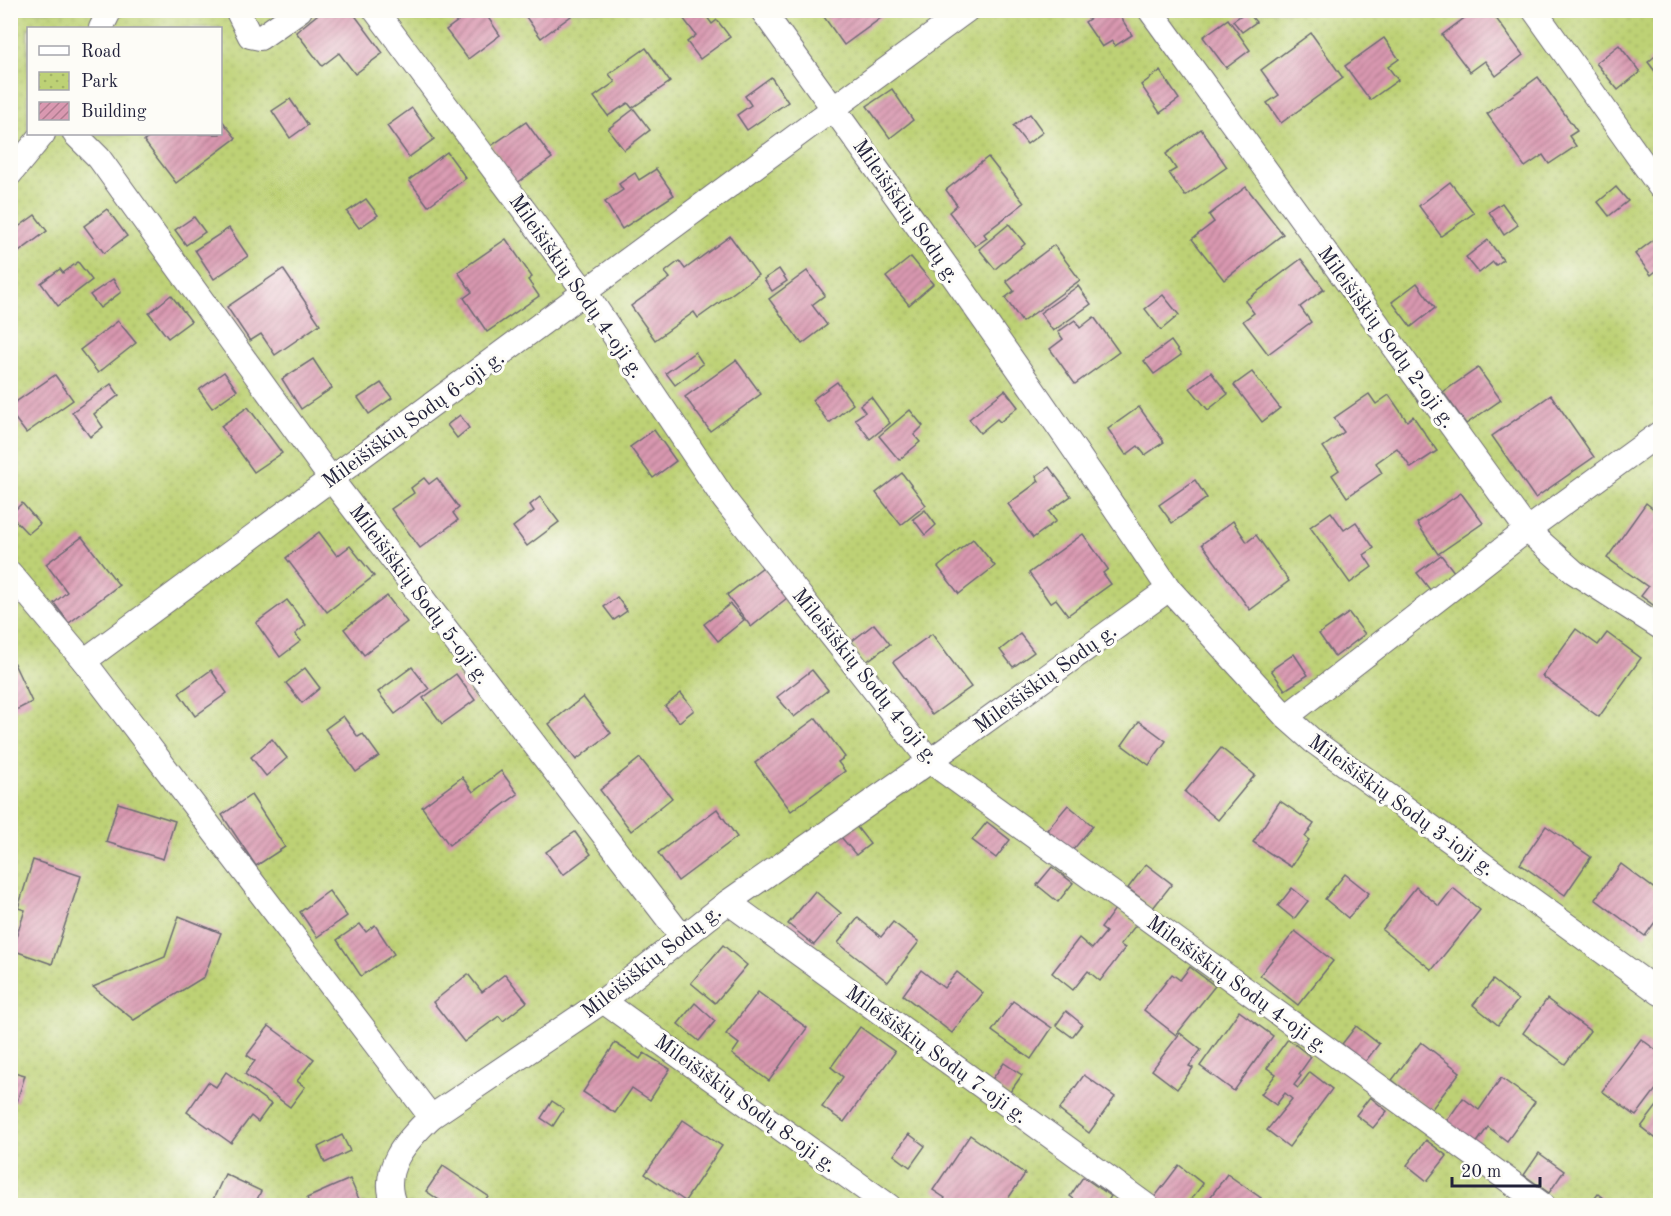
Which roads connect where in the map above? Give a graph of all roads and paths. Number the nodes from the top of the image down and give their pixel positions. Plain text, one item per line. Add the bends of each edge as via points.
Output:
1 (110, 10) edge
2 (237, 10) edge
3 (300, 10) edge
4 (375, 10) edge
5 (762, 10) edge
6 (967, 10) edge
7 (1150, 10) edge
8 (1534, 10) edge
9 (102, 27) edge
10 (834, 109) junction
11 (42, 135) edge
12 (76, 135) edge
13 (10, 174) edge
14 (1660, 187) edge
15 (585, 291) junction
16 (1660, 433) edge
17 (332, 479) junction
18 (1527, 531) junction
19 (10, 573) edge
20 (1169, 589) junction
21 (1660, 627) edge
22 (84, 661) junction
23 (1286, 717) junction
24 (930, 761) junction
25 (728, 902) junction
26 (682, 937) junction
27 (1660, 993) edge
28 (603, 1001) junction
29 (431, 1117) junction
30 (395, 1206) edge
31 (889, 1206) edge
32 (1147, 1206) edge
33 (1544, 1206) edge

1 - 9 street
2 - 3 street via 250,36 260,38
4 - 15 street, Mileišiškių Sodų 4-oji g.
5 - 10 street, Mileišiškių Sodų g.
6 - 10 street, Mileišiškių Sodų 6-oji g.
7 - 18 street, Mileišiškių Sodų 2-oji g.
8 - 14 street
10 - 15 street, Mileišiškių Sodų 6-oji g.
10 - 20 street, Mileišiškių Sodų g.
11 - 13 street
12 - 17 street, Mileišiškių Sodų 5-oji g. via 99,158
15 - 17 street, Mileišiškių Sodų 6-oji g.
15 - 24 street, Mileišiškių Sodų 4-oji g. via 724,499
16 - 18 street
17 - 22 street, Mileišiškių Sodų 6-oji g.
17 - 26 street, Mileišiškių Sodų 5-oji g.
18 - 21 street, Mileišiškių Sodų 2-oji g. via 1574,572
18 - 23 street
19 - 22 street
20 - 23 street, Mileišiškių Sodų 3-ioji g.
20 - 24 street, Mileišiškių Sodų g.
22 - 29 street
23 - 27 street, Mileišiškių Sodų 3-ioji g. via 1313,741
24 - 25 street, Mileišiškių Sodų g.
24 - 33 street, Mileišiškių Sodų 4-oji g.
25 - 26 street, Mileišiškių Sodų g.
25 - 32 street, Mileišiškių Sodų 7-oji g.
26 - 28 street, Mileišiškių Sodų g.
28 - 29 street, Mileišiškių Sodų g.
28 - 31 street, Mileišiškių Sodų 8-oji g.
29 - 30 street, Mileišiškių Sodų g. via 394,1160 390,1180

